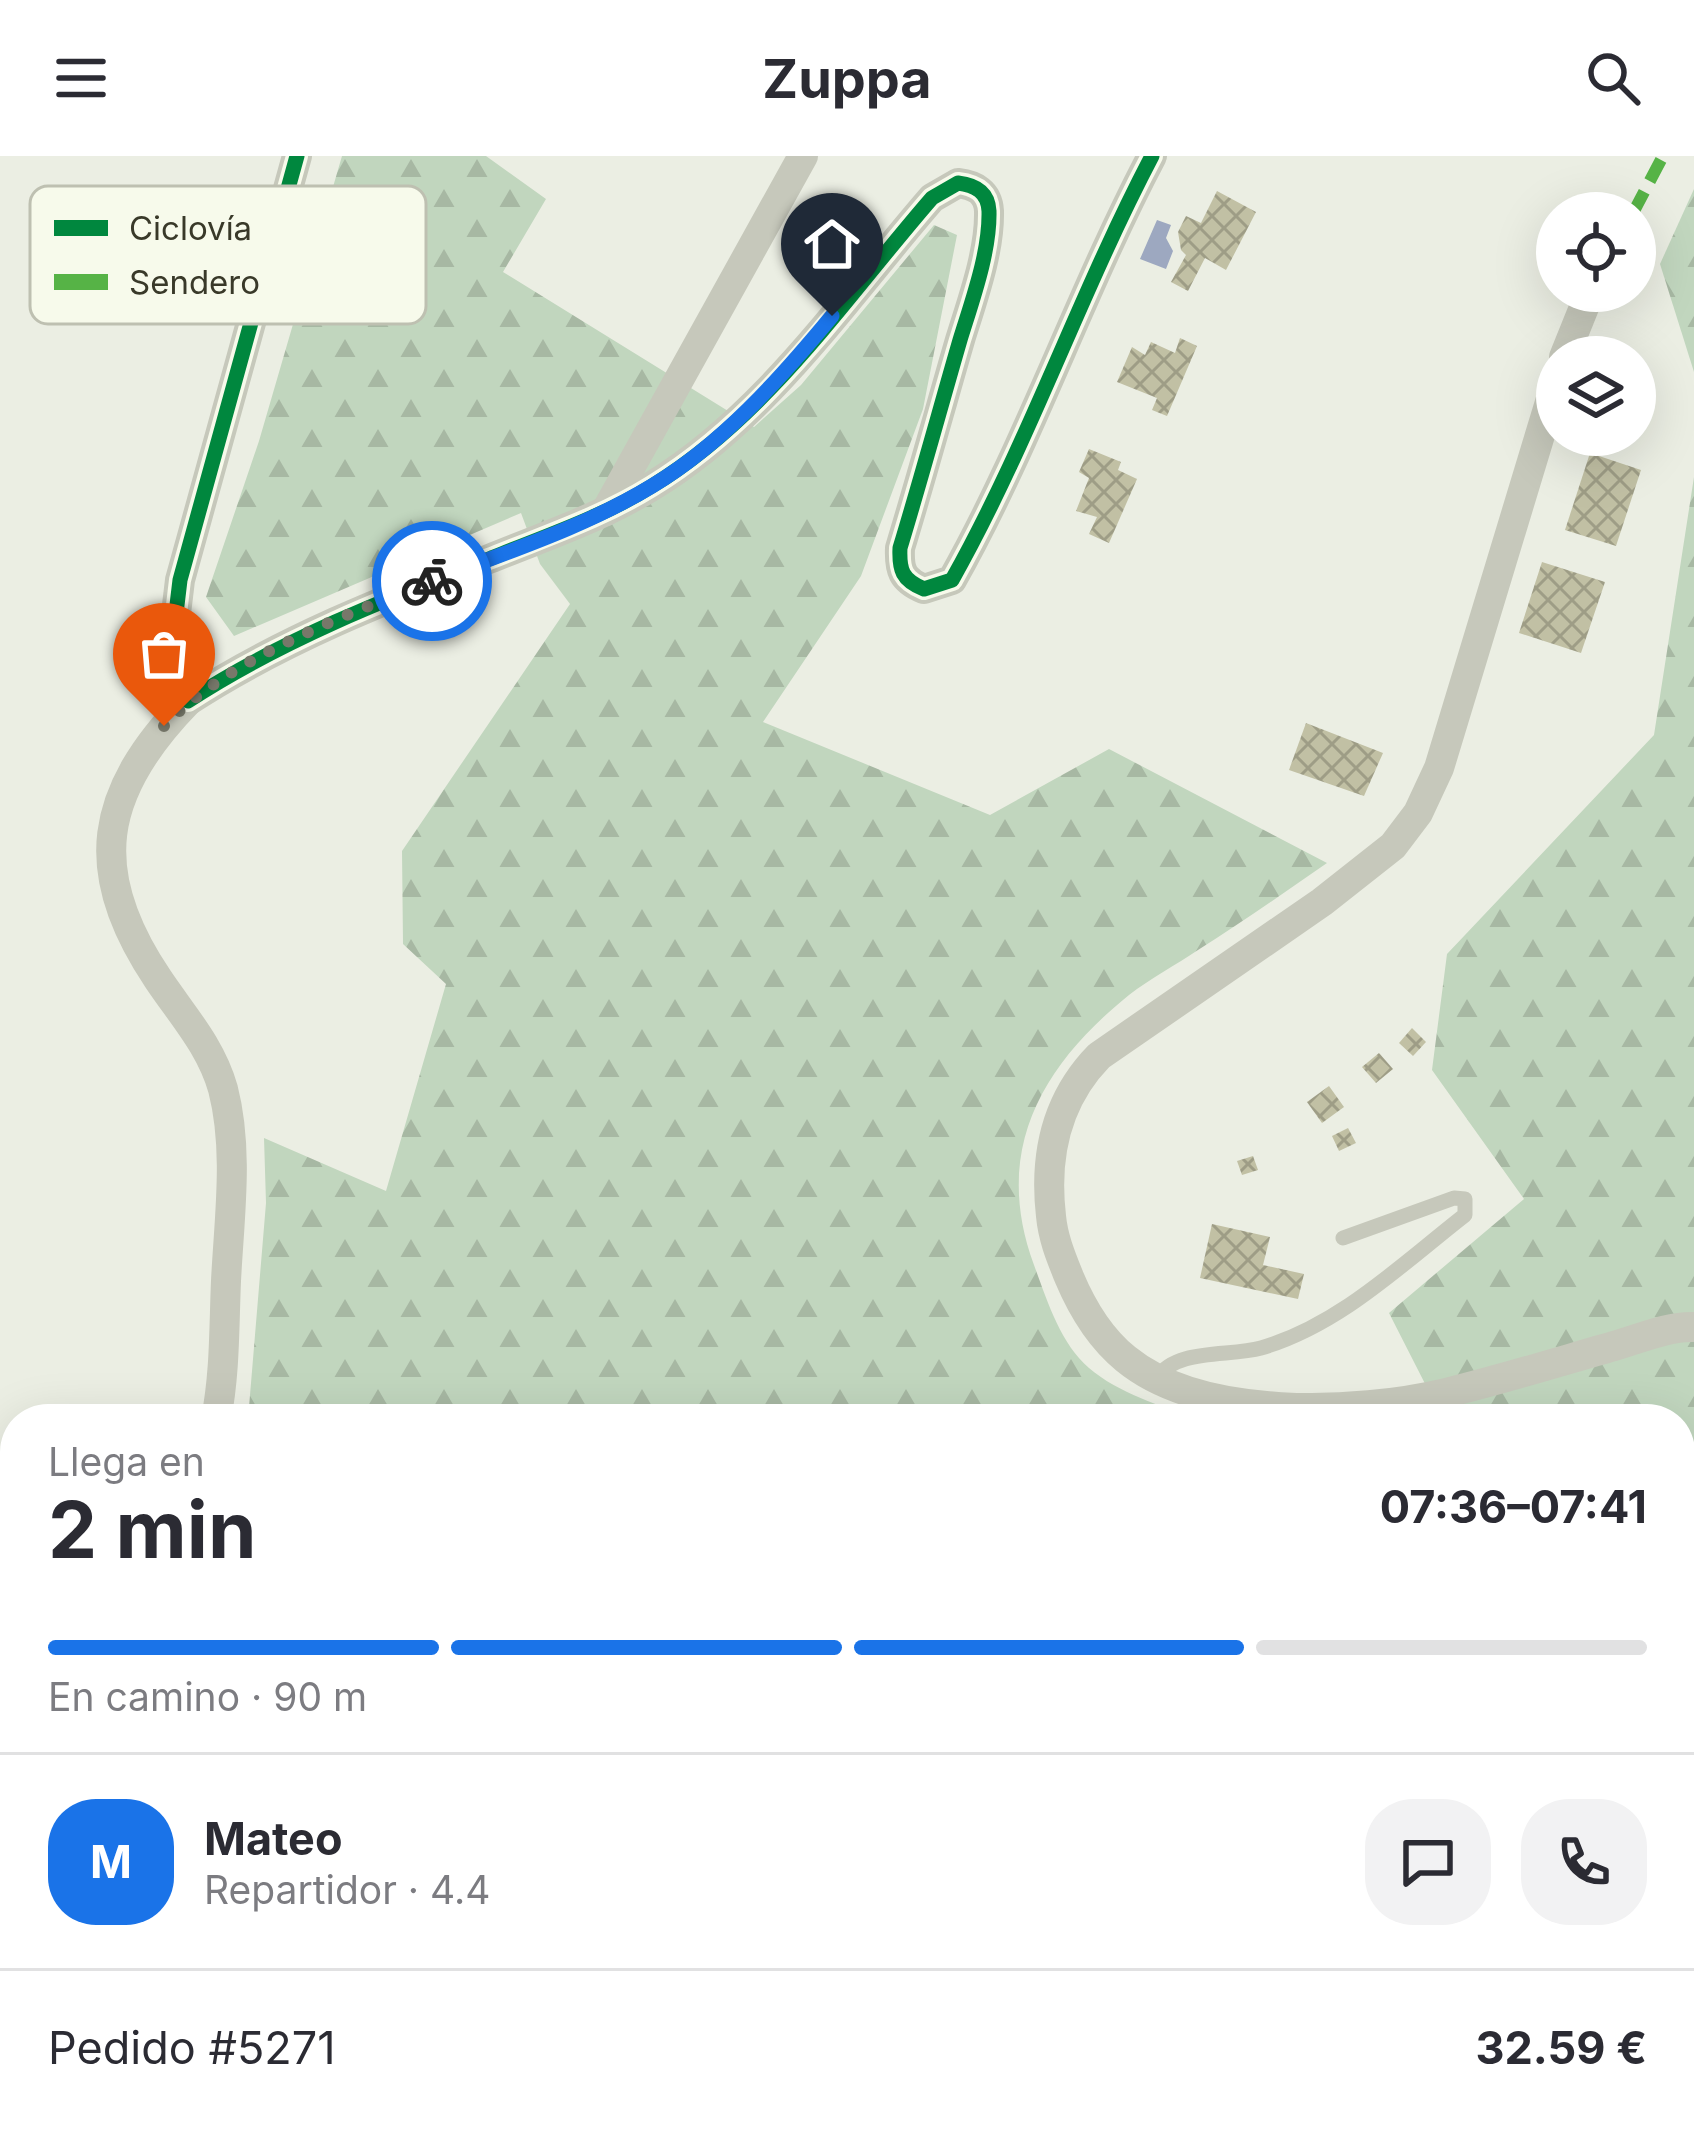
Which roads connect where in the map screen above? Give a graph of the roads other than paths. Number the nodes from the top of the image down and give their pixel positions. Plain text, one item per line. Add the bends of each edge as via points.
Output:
1 (297, 156) edge
2 (803, 156) edge
3 (1152, 156) edge
4 (289, 186) edge
5 (251, 324) edge
6 (1536, 448) edge
7 (606, 512) junction
8 (188, 701) junction
9 (1343, 1238) dead end
10 (1694, 1327) edge
11 (1157, 1378) junction
12 (218, 1404) edge
13 (1258, 1404) edge
14 (1382, 1404) edge

1 - 4 street
2 - 7 street
3 - 7 street via 952,580 924,589 909,583 899,548 985,239 984,194 967,184 932,198 776,384 656,484
5 - 8 street via 180,580 172,646
6 - 11 street via 1439,768 1418,813 1393,846 1322,902 1099,1056 1064,1101 1049,1186 1057,1247 1090,1319 1126,1359
7 - 8 street via 359,610
8 - 12 street via 130,778 109,862 134,943 200,1037 223,1090 230,1202
9 - 11 lane via 1466,1198 1465,1215 1324,1323 1260,1348 1174,1361
10 - 14 street
11 - 13 street

